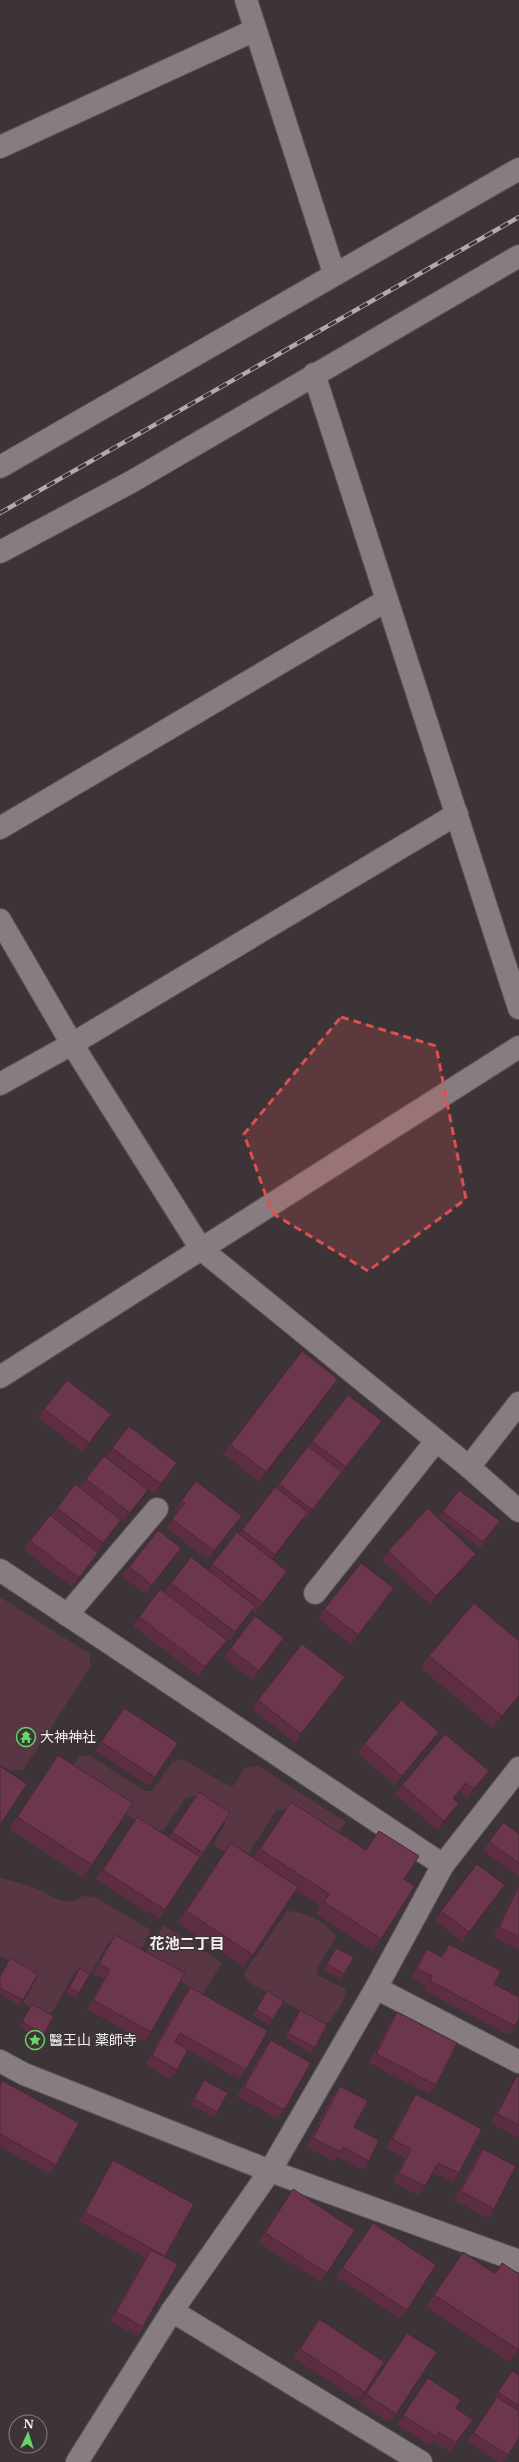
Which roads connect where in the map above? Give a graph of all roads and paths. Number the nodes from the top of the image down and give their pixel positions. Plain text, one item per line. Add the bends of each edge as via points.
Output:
1 (246, 0) edge
2 (255, 30) junction
3 (0, 147) edge
4 (519, 169) edge
5 (519, 256) edge
6 (334, 273) junction
7 (314, 374) junction
8 (0, 466) edge
9 (0, 552) edge
10 (387, 600) junction
11 (457, 814) junction
12 (0, 828) edge
13 (0, 920) edge
14 (519, 1008) edge
15 (72, 1044) junction
16 (519, 1047) edge
17 (0, 1084) edge
18 (201, 1249) junction
19 (0, 1377) edge
20 (519, 1403) edge
21 (436, 1441) junction
22 (469, 1467) junction
23 (157, 1508) dead end
24 (519, 1511) edge
25 (0, 1570) edge
26 (315, 1593) dead end
27 (67, 1615) junction
28 (519, 1768) edge
29 (443, 1865) junction
30 (376, 1988) junction
31 (0, 2061) edge
32 (519, 2062) edge
33 (270, 2171) junction
34 (519, 2261) edge
35 (172, 2311) junction
36 (77, 2462) edge
37 (421, 2462) edge

1 - 2 street
2 - 3 street
2 - 6 street
4 - 6 street
5 - 7 street
6 - 8 street
7 - 9 street via 131,482
7 - 10 street
10 - 11 street
10 - 12 street
11 - 14 street
11 - 15 street
13 - 15 street
15 - 17 street
15 - 18 street
16 - 18 street
18 - 19 street
18 - 21 street
20 - 22 street
21 - 22 street
21 - 26 street
22 - 24 street
23 - 27 street
25 - 27 street
27 - 29 street
28 - 29 street
29 - 30 street
30 - 32 street
30 - 33 street
31 - 33 street via 24,2074
33 - 34 street
33 - 35 street
35 - 36 street
35 - 37 street

